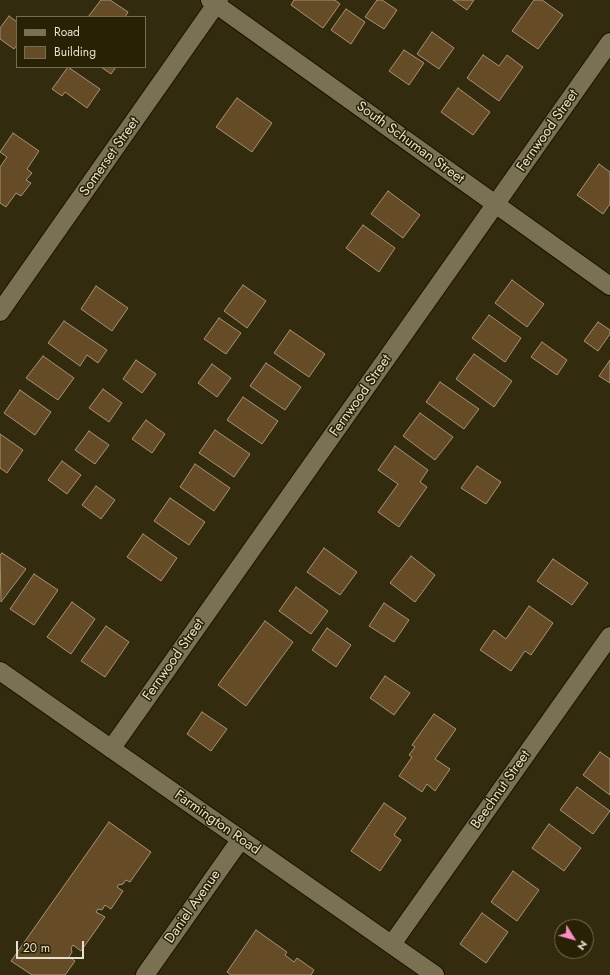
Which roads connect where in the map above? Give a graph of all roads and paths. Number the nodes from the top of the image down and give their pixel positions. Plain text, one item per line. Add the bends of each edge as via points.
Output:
1 (214, 1) edge
2 (610, 42) edge
3 (496, 205) junction
4 (610, 286) edge
5 (0, 312) edge
6 (610, 636) edge
7 (0, 671) edge
8 (111, 750) junction
9 (241, 839) junction
10 (392, 944) junction
11 (145, 975) edge
12 (435, 975) edge

1 - 3 street, South Schuman Street
1 - 5 street, Somerset Street
2 - 3 street, Fernwood Street
3 - 4 street, South Schuman Street
3 - 8 street, Fernwood Street
6 - 10 street, Beechnut Street
7 - 8 street, Farmington Road
8 - 9 street, Farmington Road
9 - 10 street, Farmington Road
9 - 11 street, Daniel Avenue
10 - 12 street, Farmington Road

